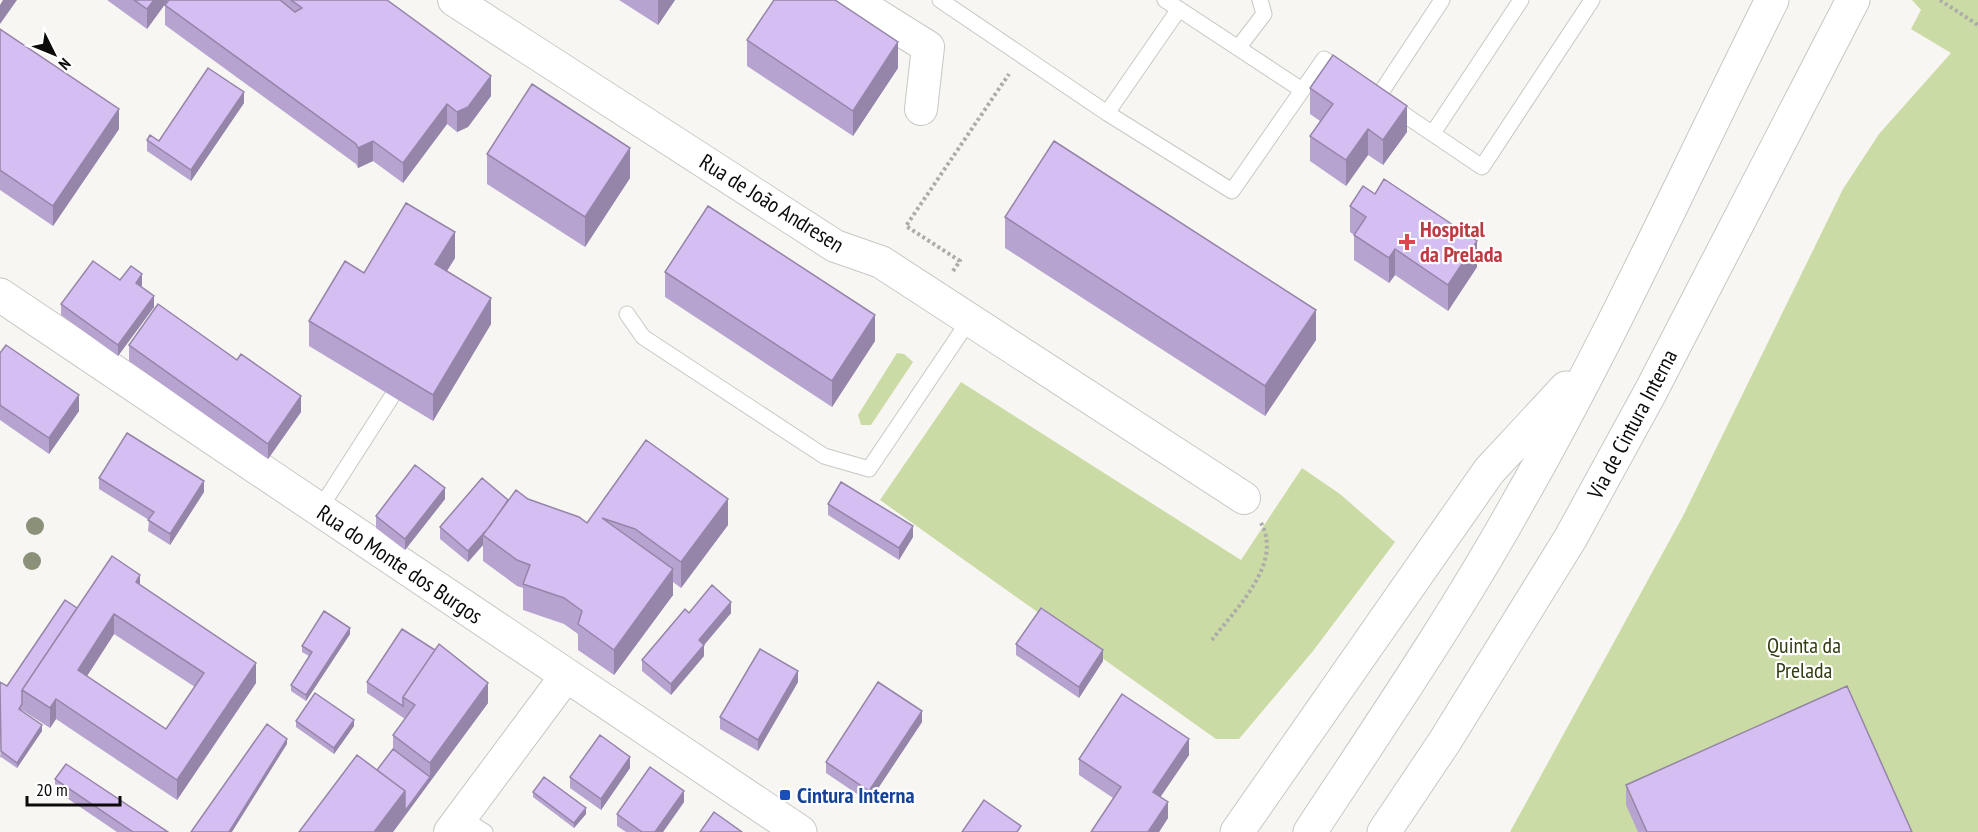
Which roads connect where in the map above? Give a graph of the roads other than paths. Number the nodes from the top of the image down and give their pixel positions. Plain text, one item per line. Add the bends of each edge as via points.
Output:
1 (454, 0) edge
2 (853, 0) edge
3 (1166, 0) edge
4 (1260, 0) edge
5 (1442, 0) edge
6 (1521, 0) edge
7 (1592, 0) edge
8 (1772, 0) edge
9 (1853, 0) edge
10 (945, 2) edge
11 (1179, 9) junction
12 (1238, 48) junction
13 (1302, 90) junction
14 (1369, 91) junction
15 (921, 109) dead end
16 (1107, 113) junction
17 (1433, 133) junction
18 (0, 295) edge
19 (627, 314) dead end
20 (970, 319) junction
21 (1597, 355) junction
22 (398, 387) edge
23 (1244, 498) road end
24 (319, 510) junction
25 (566, 676) junction
26 (465, 827) edge
27 (800, 832) edge
28 (1237, 832) edge
29 (1310, 832) edge
30 (1384, 832) edge

1 - 20 street, Rua de João Andresen via 835,246 881,262
2 - 15 street via 928,47
3 - 11 lane
4 - 12 lane via 1264,14
5 - 14 lane
6 - 17 lane
7 - 17 lane via 1482,167
8 - 21 main road
9 - 30 main road, Via de Cintura Interna via 1570,539
10 - 16 lane
11 - 12 lane
11 - 16 lane
12 - 13 lane
13 - 14 lane via 1324,59
13 - 16 lane via 1232,191
14 - 17 lane
18 - 24 main road, Rua do Monte dos Burgos
19 - 20 lane via 643,337 824,456 869,469
20 - 23 street, Rua de João Andresen
21 - 28 main road via 1489,471
21 - 29 main road via 1518,504 1460,601
22 - 24 lane
24 - 25 main road, Rua do Monte dos Burgos
25 - 26 street
25 - 27 main road, Rua do Monte dos Burgos

